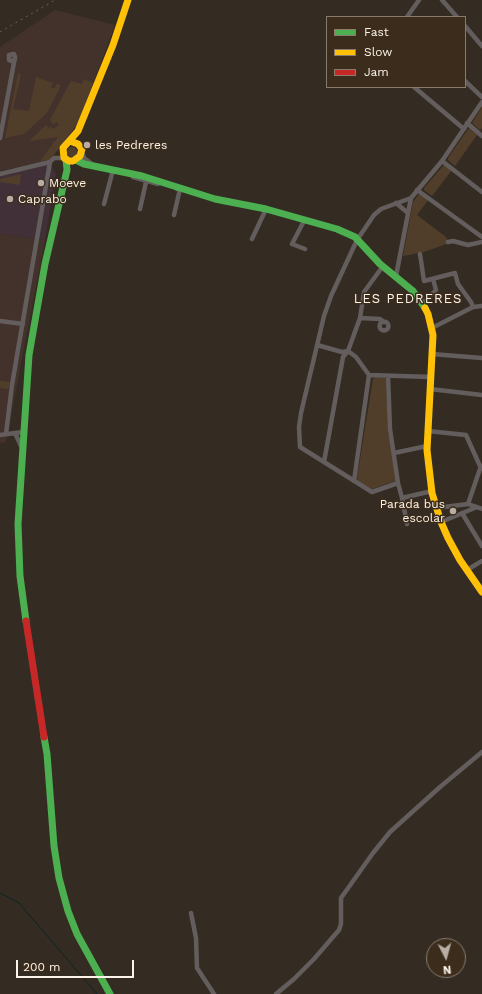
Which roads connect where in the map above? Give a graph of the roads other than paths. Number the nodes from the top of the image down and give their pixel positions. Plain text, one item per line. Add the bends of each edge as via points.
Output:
1 (128, 0) edge
2 (419, 0) edge
3 (442, 0) edge
4 (408, 16) edge
5 (456, 16) edge
6 (466, 27) edge
7 (482, 46) edge
8 (14, 62) dead end
9 (466, 81) edge
10 (415, 88) edge
11 (482, 97) edge
12 (482, 102) edge
13 (467, 123) junction
14 (464, 129) junction
15 (78, 131) junction
16 (482, 136) edge
17 (0, 138) edge
18 (70, 141) junction
19 (81, 148) junction
20 (62, 158) junction
21 (442, 160) junction
22 (75, 161) junction
23 (50, 162) junction
24 (95, 166) junction
25 (67, 170) junction
26 (113, 170) junction
27 (0, 174) edge
28 (146, 182) junction
29 (180, 189) junction
30 (417, 190) junction
31 (482, 192) edge
32 (410, 198) junction
33 (396, 203) junction
34 (104, 204) dead end
35 (140, 209) dead end
36 (266, 209) junction
37 (408, 213) junction
38 (174, 216) dead end
39 (305, 219) junction
40 (482, 237) edge
41 (252, 239) dead end
42 (357, 240) junction
43 (448, 242) dead end
44 (482, 242) edge
45 (305, 249) dead end
46 (420, 254) dead end
47 (382, 266) junction
48 (396, 276) junction
49 (433, 279) junction
50 (422, 304) junction
51 (482, 306) edge
52 (473, 307) junction
53 (360, 318) junction
54 (0, 321) edge
55 (382, 321) dead end
56 (23, 324) junction
57 (432, 328) junction
58 (317, 345) junction
59 (348, 351) junction
60 (432, 354) junction
61 (482, 358) edge
62 (369, 375) junction
63 (388, 376) junction
64 (431, 377) junction
65 (430, 389) junction
66 (482, 395) edge
67 (24, 423) junction
68 (428, 431) junction
69 (23, 432) junction
70 (14, 433) junction
71 (6, 434) junction
72 (0, 435) edge
73 (428, 446) junction
74 (22, 448) junction
75 (394, 453) junction
76 (324, 462) junction
77 (481, 466) edge
78 (354, 481) junction
79 (398, 483) junction
80 (432, 491) junction
81 (402, 498) junction
82 (468, 504) junction
83 (436, 508) junction
84 (479, 508) edge
85 (462, 513) junction
86 (441, 522) junction
87 (407, 524) dead end
88 (482, 546) edge
89 (482, 561) edge
90 (467, 570) junction
91 (482, 592) edge
92 (482, 752) edge
93 (191, 913) dead end
94 (110, 994) edge
95 (214, 994) edge
96 (276, 994) edge

1 - 15 main road via 113,45
2 - 4 street
3 - 5 street
6 - 7 street
8 - 17 street
9 - 11 street
10 - 14 street
12 - 13 street
13 - 14 street
13 - 16 street
14 - 21 street
15 - 18 main road
15 - 19 main road
18 - 19 main road
18 - 20 main road via 63,148
19 - 22 main road via 80,156
19 - 24 street via 84,158
20 - 22 main road
20 - 23 street via 54,158
20 - 25 main road
21 - 30 street
21 - 31 street
22 - 24 main road
22 - 25 main road
23 - 27 street
23 - 56 street
24 - 26 main road
25 - 67 main road via 45,264 29,355
26 - 28 street
26 - 29 main road via 142,176
26 - 34 street
28 - 29 street
28 - 35 street
29 - 36 main road
29 - 38 street
30 - 32 street
30 - 40 street
32 - 33 street
32 - 37 street
33 - 37 street
33 - 42 street via 374,215
36 - 39 main road
36 - 41 street
37 - 48 street
39 - 42 main road via 350,234
39 - 45 street via 292,244
42 - 47 main road
42 - 58 street via 327,307
43 - 44 street
46 - 49 street via 424,281
47 - 48 main road
47 - 53 street via 364,292
48 - 50 main road via 413,291
49 - 50 street via 436,290
49 - 52 street via 455,273 458,284
50 - 57 main road
51 - 52 street
52 - 57 street
53 - 55 street
53 - 59 street
54 - 56 street
56 - 71 street
57 - 60 main road
58 - 59 street via 342,352
58 - 76 street via 300,421 299,444
59 - 62 street via 356,357
59 - 76 street via 343,357
60 - 61 street
60 - 64 main road
62 - 63 street
62 - 78 street
63 - 64 street
63 - 75 street via 390,429
64 - 65 main road
65 - 66 street
65 - 68 main road
67 - 69 main road
67 - 70 street
68 - 73 main road
68 - 77 street via 466,435
69 - 70 street
69 - 74 main road
70 - 71 street
70 - 74 street
71 - 72 street
73 - 75 street
73 - 80 main road
74 - 94 main road via 18,524 20,576 47,754 57,867 62,892 75,929
75 - 79 street
76 - 78 street
77 - 82 street
78 - 79 street via 372,492
79 - 81 street
80 - 81 street
80 - 83 main road
81 - 87 street
82 - 83 street
82 - 84 street
83 - 86 main road
84 - 85 street
85 - 86 street
85 - 88 street
86 - 90 main road
89 - 90 street
90 - 91 main road
92 - 96 street via 390,832 341,898 342,924 339,930 299,974
93 - 95 street via 196,938 197,968

